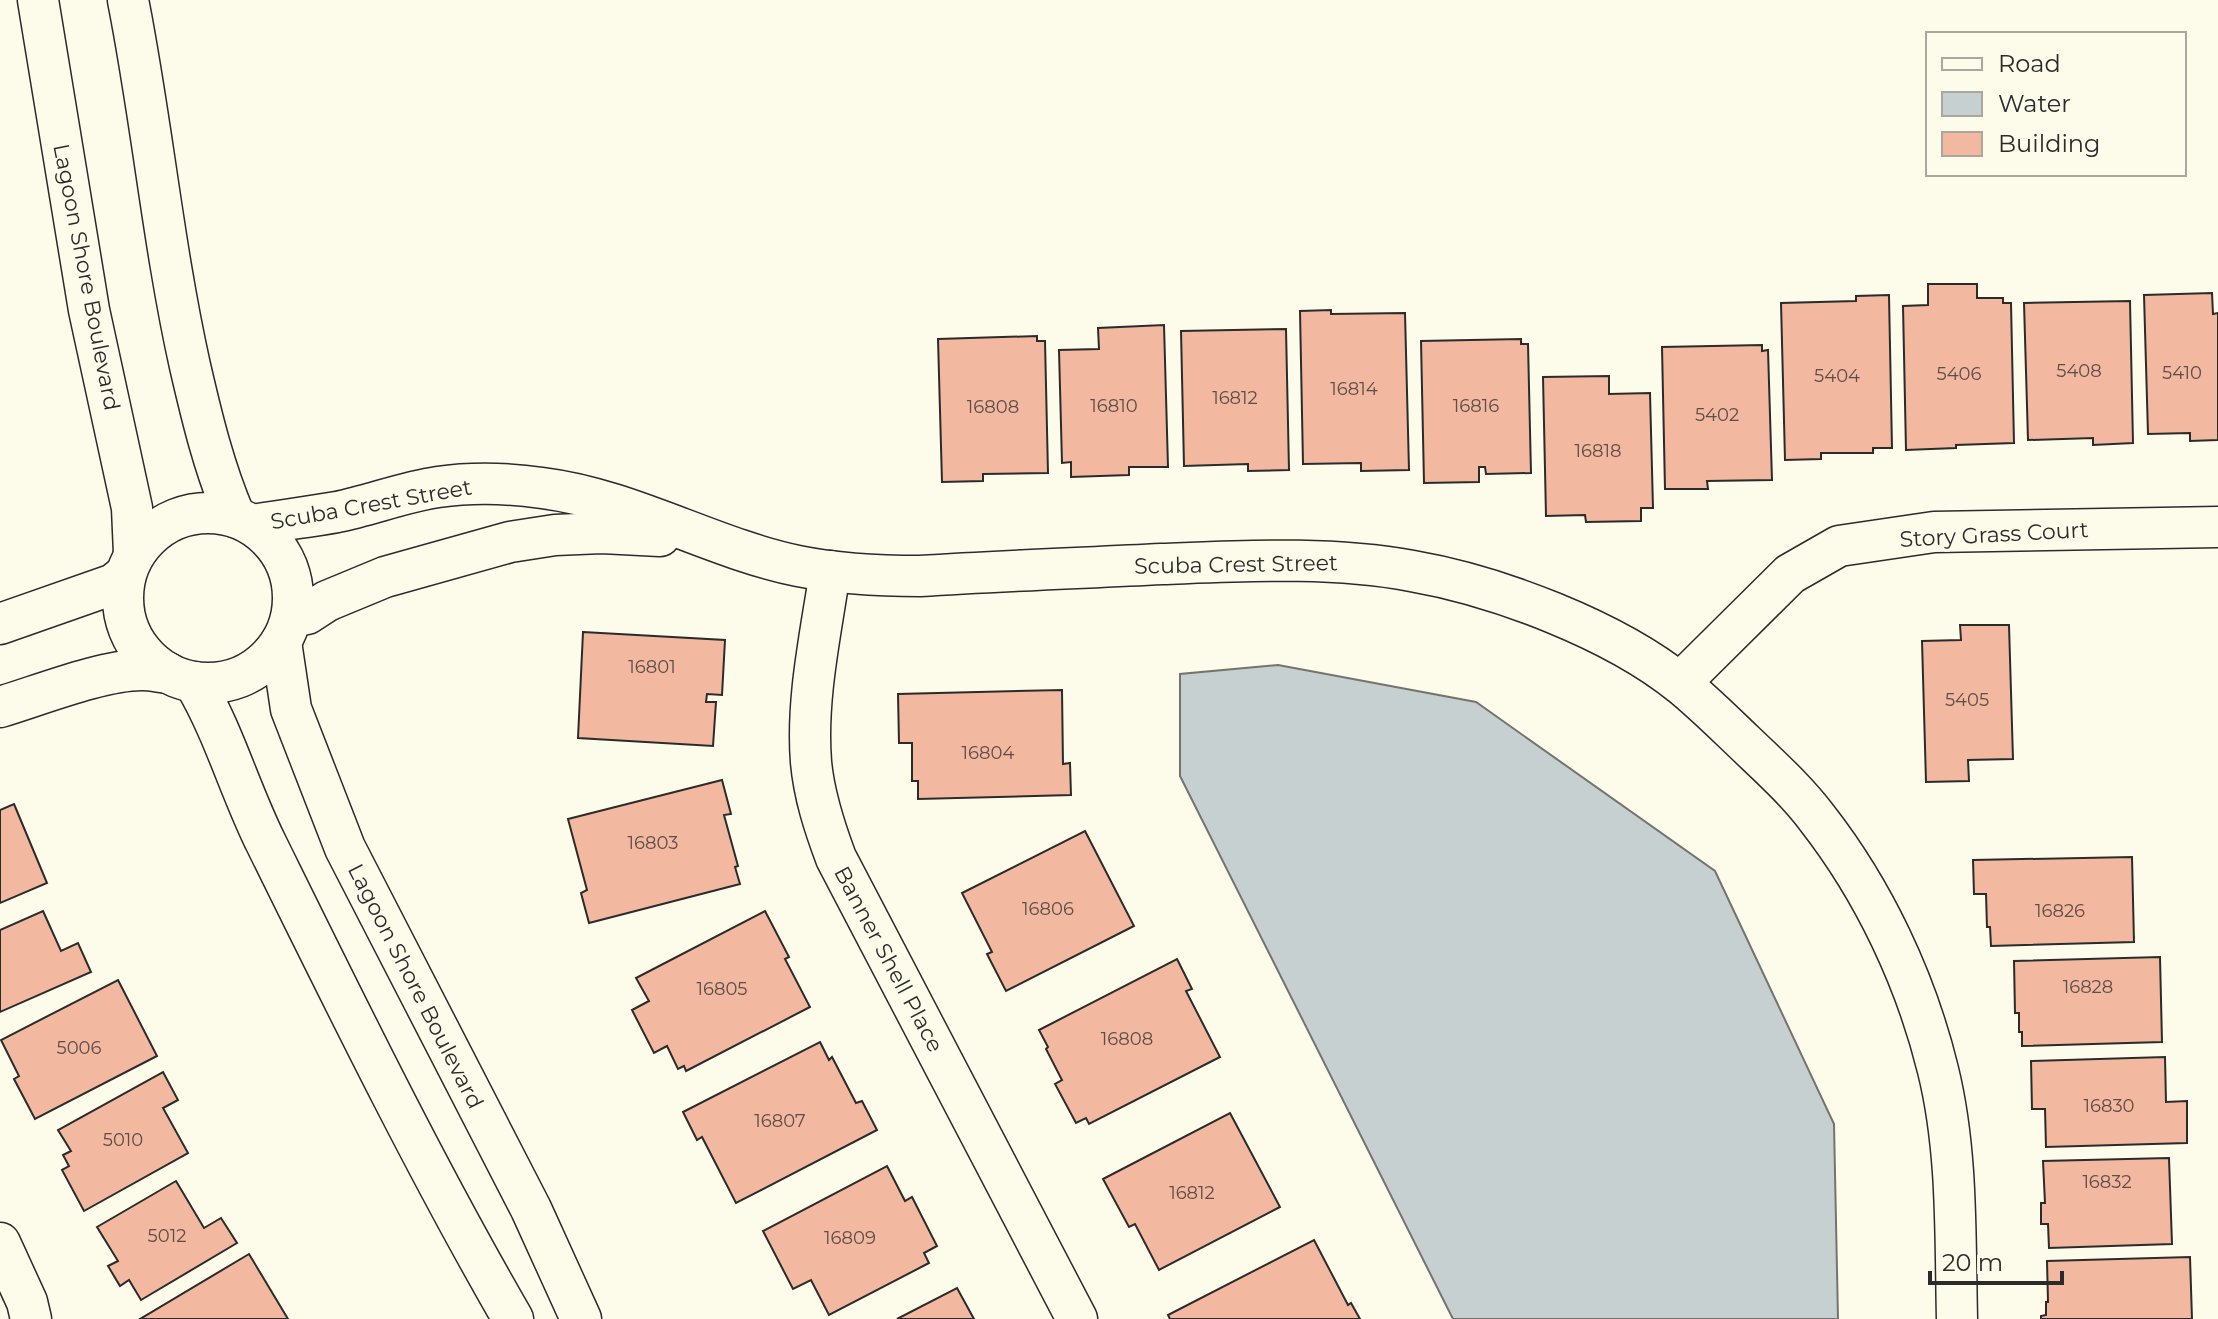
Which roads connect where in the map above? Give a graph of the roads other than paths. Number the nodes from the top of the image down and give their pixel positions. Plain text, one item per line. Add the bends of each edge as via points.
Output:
1 (38, 0) edge
2 (128, 0) edge
3 (244, 521) junction
4 (2218, 527) edge
5 (720, 542) junction
6 (130, 565) junction
7 (830, 571) junction
8 (0, 624) edge
9 (286, 630) junction
10 (181, 677) junction
11 (1680, 683) junction
12 (0, 707) edge
13 (0, 1243) edge
14 (31, 1319) edge
15 (513, 1319) edge
16 (581, 1319) edge
17 (1077, 1319) edge
18 (1957, 1319) edge

1 - 6 street, Lagoon Shore Boulevard via 89,310 132,508
2 - 3 street via 184,338 222,486
3 - 5 street, Scuba Crest Street via 339,511 436,487 504,483 593,499
3 - 6 street via 213,513 167,522 148,536
3 - 9 street via 273,543 287,565 293,591
4 - 11 street, Story Grass Court via 1934,532 1839,546 1790,574
5 - 7 street, Scuba Crest Street
5 - 9 street, Scuba Crest Street via 602,533 510,542 385,577 327,601
6 - 8 street via 114,584
6 - 10 street via 122,598 135,642 149,659
7 - 11 street, Scuba Crest Street via 920,576 1280,560 1412,571 1551,612 1589,628
7 - 17 street, Banner Shell Place via 810,741 827,834
9 - 10 street via 265,661 244,675 220,682
9 - 16 street, Lagoon Shore Boulevard via 291,709 345,848 531,1209
10 - 12 street via 142,670
10 - 15 street via 207,706 302,915
11 - 18 street, Scuba Crest Street via 1815,815 1873,904 1901,963 1938,1070 1948,1125
13 - 14 street

